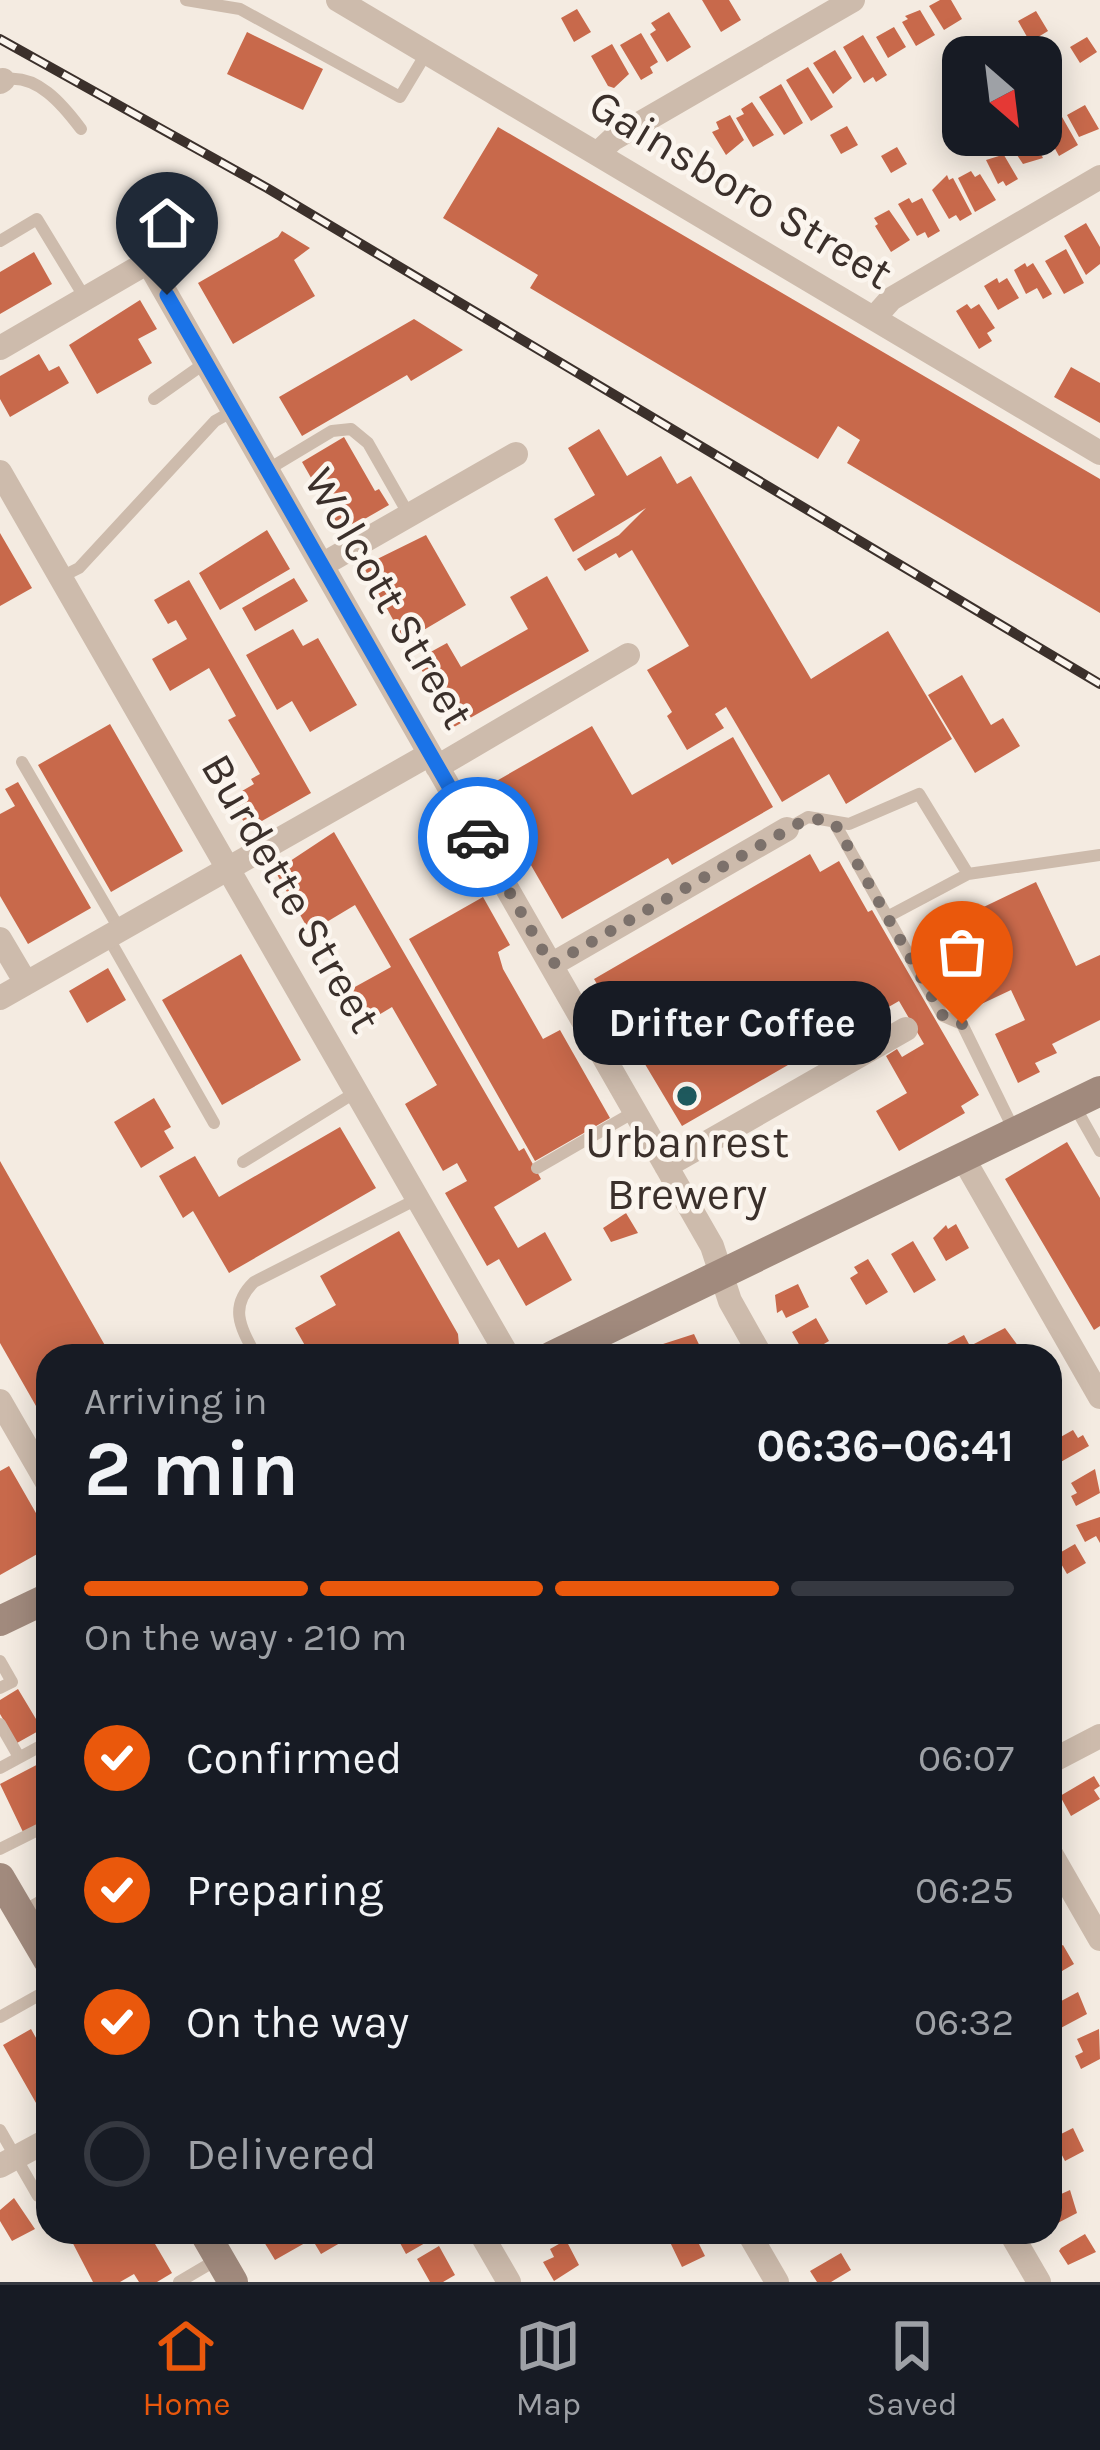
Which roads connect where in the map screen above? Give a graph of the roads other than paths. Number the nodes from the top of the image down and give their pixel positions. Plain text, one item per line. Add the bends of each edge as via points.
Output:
1 (187, 0) edge
2 (338, 0) edge
3 (853, 0) edge
4 (427, 52) junction
5 (1, 81) edge
6 (81, 129) dead end
7 (598, 153) junction
8 (1100, 177) edge
9 (123, 213) dead end
10 (0, 241) edge
11 (148, 262) junction
12 (85, 298) junction
13 (874, 318) junction
14 (0, 348) edge
15 (206, 363) junction
16 (154, 399) dead end
17 (234, 410) junction
18 (1100, 453) edge
19 (515, 454) dead end
20 (267, 470) junction
21 (0, 472) edge
22 (410, 515) junction
23 (322, 565) junction
24 (61, 578) junction
25 (628, 656) dead end
26 (434, 760) junction
27 (22, 762) dead end
28 (834, 822) junction
29 (787, 830) joint
30 (1100, 855) edge
31 (229, 868) junction
32 (968, 874) junction
33 (887, 917) junction
34 (114, 933) junction
35 (0, 939) edge
36 (551, 965) junction
37 (26, 983) junction
38 (0, 998) edge
39 (906, 1029) dead end
40 (357, 1092) junction
41 (1087, 1097) edge
42 (635, 1112) junction
43 (214, 1123) dead end
44 (1015, 1133) junction
45 (1100, 1151) edge
46 (963, 1158) junction
47 (243, 1162) dead end
48 (666, 1166) junction
49 (537, 1168) dead end
50 (419, 1198) junction
51 (721, 1274) junction
52 (249, 1344) edge
53 (501, 1344) edge
54 (577, 1344) edge
55 (753, 1344) edge
56 (1100, 1397) edge
57 (0, 1401) edge
58 (36, 1463) edge
59 (36, 1604) edge
60 (0, 1621) edge
61 (0, 1660) edge
62 (0, 1688) edge
63 (0, 1724) edge
64 (1100, 1736) edge
65 (36, 1748) edge
66 (1062, 1756) edge
67 (19, 1757) junction
68 (0, 1768) edge
69 (36, 1831) edge
70 (0, 1849) edge
71 (1062, 1873) edge
72 (7, 1893) edge
73 (1100, 1939) edge
74 (36, 1940) edge
75 (36, 1997) edge
76 (0, 2017) edge
77 (0, 2130) edge
78 (36, 2147) edge
79 (8, 2162) edge
80 (36, 2194) edge
81 (487, 2244) edge
82 (755, 2244) edge
83 (1017, 2244) edge
84 (219, 2258) edge
85 (179, 2282) edge
86 (509, 2282) edge
87 (777, 2282) edge
88 (1039, 2282) edge

1 - 4 lane via 240,9 400,97
2 - 4 street, Gainsboro Street
3 - 7 street
4 - 7 street, Gainsboro Street
5 - 6 lane via 22,80 56,97
7 - 13 street, Gainsboro Street
8 - 13 street via 891,299
9 - 11 lane
10 - 12 lane via 37,220
11 - 12 street
11 - 15 street, Wolcott Street
12 - 14 street
13 - 18 street, Gainsboro Street
15 - 16 lane
15 - 17 street, Wolcott Street
17 - 20 street, Wolcott Street
17 - 24 lane
19 - 22 street
20 - 22 lane via 332,431 351,429 368,442
20 - 23 street, Wolcott Street
21 - 24 street, Burdette Street
22 - 23 street
23 - 26 street, Wolcott Street
24 - 31 street, Burdette Street
25 - 26 street
26 - 31 street
26 - 36 street, Wolcott Street
27 - 34 lane
28 - 29 lane via 808,818
28 - 32 lane via 849,824 919,794
28 - 33 lane
29 - 36 street
30 - 32 lane
31 - 34 street
31 - 40 street, Burdette Street
32 - 33 lane
33 - 44 lane via 943,1016 962,1024
34 - 37 street
34 - 43 lane
35 - 37 street
36 - 42 street, Wolcott Street
37 - 38 street
39 - 48 street
40 - 47 lane
40 - 50 street, Burdette Street
41 - 44 street
41 - 45 lane
42 - 48 street, Wolcott Street
42 - 49 lane
44 - 46 street
46 - 51 street
46 - 56 street
48 - 51 street, Wolcott Street
50 - 52 lane via 254,1282 237,1321
50 - 53 street, Burdette Street
51 - 54 street
51 - 55 street, Wolcott Street
57 - 58 street
59 - 60 street
61 - 62 lane via 12,1682
63 - 67 lane
64 - 66 street
65 - 67 lane
67 - 68 lane
69 - 70 lane
71 - 73 street
72 - 74 street
75 - 76 lane
77 - 79 lane
78 - 79 street
79 - 80 lane
81 - 86 street
82 - 87 street
83 - 88 street
84 - 85 lane

